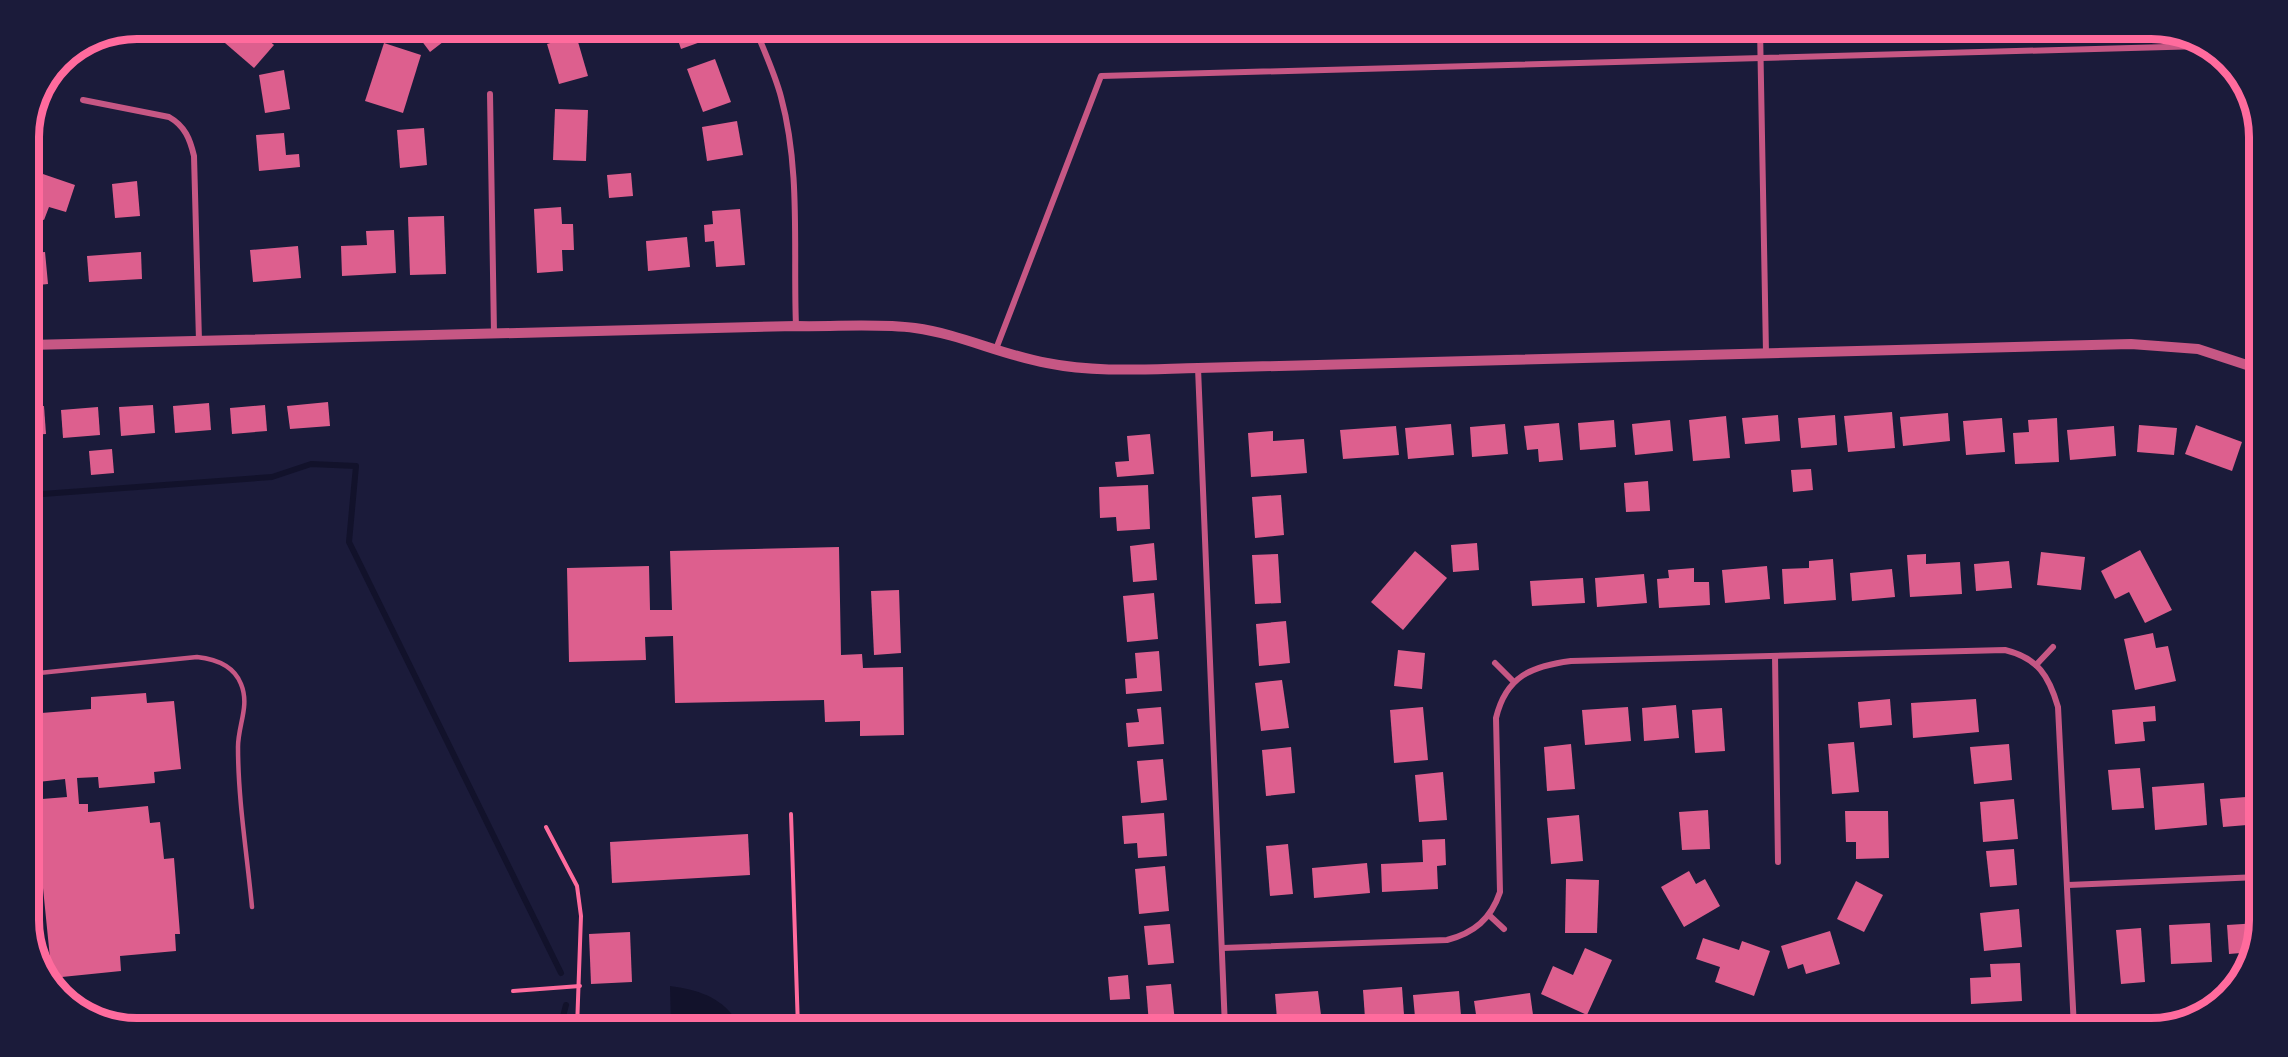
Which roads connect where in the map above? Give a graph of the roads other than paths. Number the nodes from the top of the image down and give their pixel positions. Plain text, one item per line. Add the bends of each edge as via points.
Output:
1 (758, 39) edge
2 (1760, 39) edge
3 (2190, 46) edge
4 (1760, 56) junction
5 (490, 94) dead end
6 (82, 100) dead end
7 (796, 326) junction
8 (494, 333) junction
9 (199, 341) junction
10 (39, 345) edge
11 (996, 349) junction
12 (1766, 353) junction
13 (2249, 366) edge
14 (1197, 368) junction
15 (2053, 647) dead end
16 (1775, 656) junction
17 (1495, 663) dead end
18 (2036, 665) junction
19 (39, 673) edge
20 (1514, 682) junction
21 (1778, 862) dead end
22 (2249, 877) edge
23 (2068, 885) junction
24 (252, 907) dead end
25 (1490, 915) junction
26 (1504, 929) dead end
27 (1222, 948) junction
28 (1225, 1018) edge
29 (2074, 1018) edge

1 - 7 street via 781,96 788,133
2 - 4 street
3 - 4 street
4 - 11 street via 1101,76
4 - 12 street
5 - 8 street
6 - 9 street via 169,117 179,123 190,139 194,156
7 - 8 street
7 - 11 street via 915,328
8 - 9 street
9 - 10 street
11 - 14 street via 1082,369
12 - 13 street via 2131,344 2198,349
12 - 14 street
14 - 27 street
15 - 18 street
16 - 18 street via 1992,650 2016,653
16 - 20 street via 1545,664
16 - 21 street
17 - 20 street
18 - 23 street via 2051,684 2058,707
19 - 24 lane via 197,657 222,664 233,672 245,697 238,745
20 - 25 street via 1499,704 1496,718 1500,892
22 - 23 street
23 - 29 street
25 - 26 street
25 - 27 street via 1470,932 1447,940
27 - 28 street

